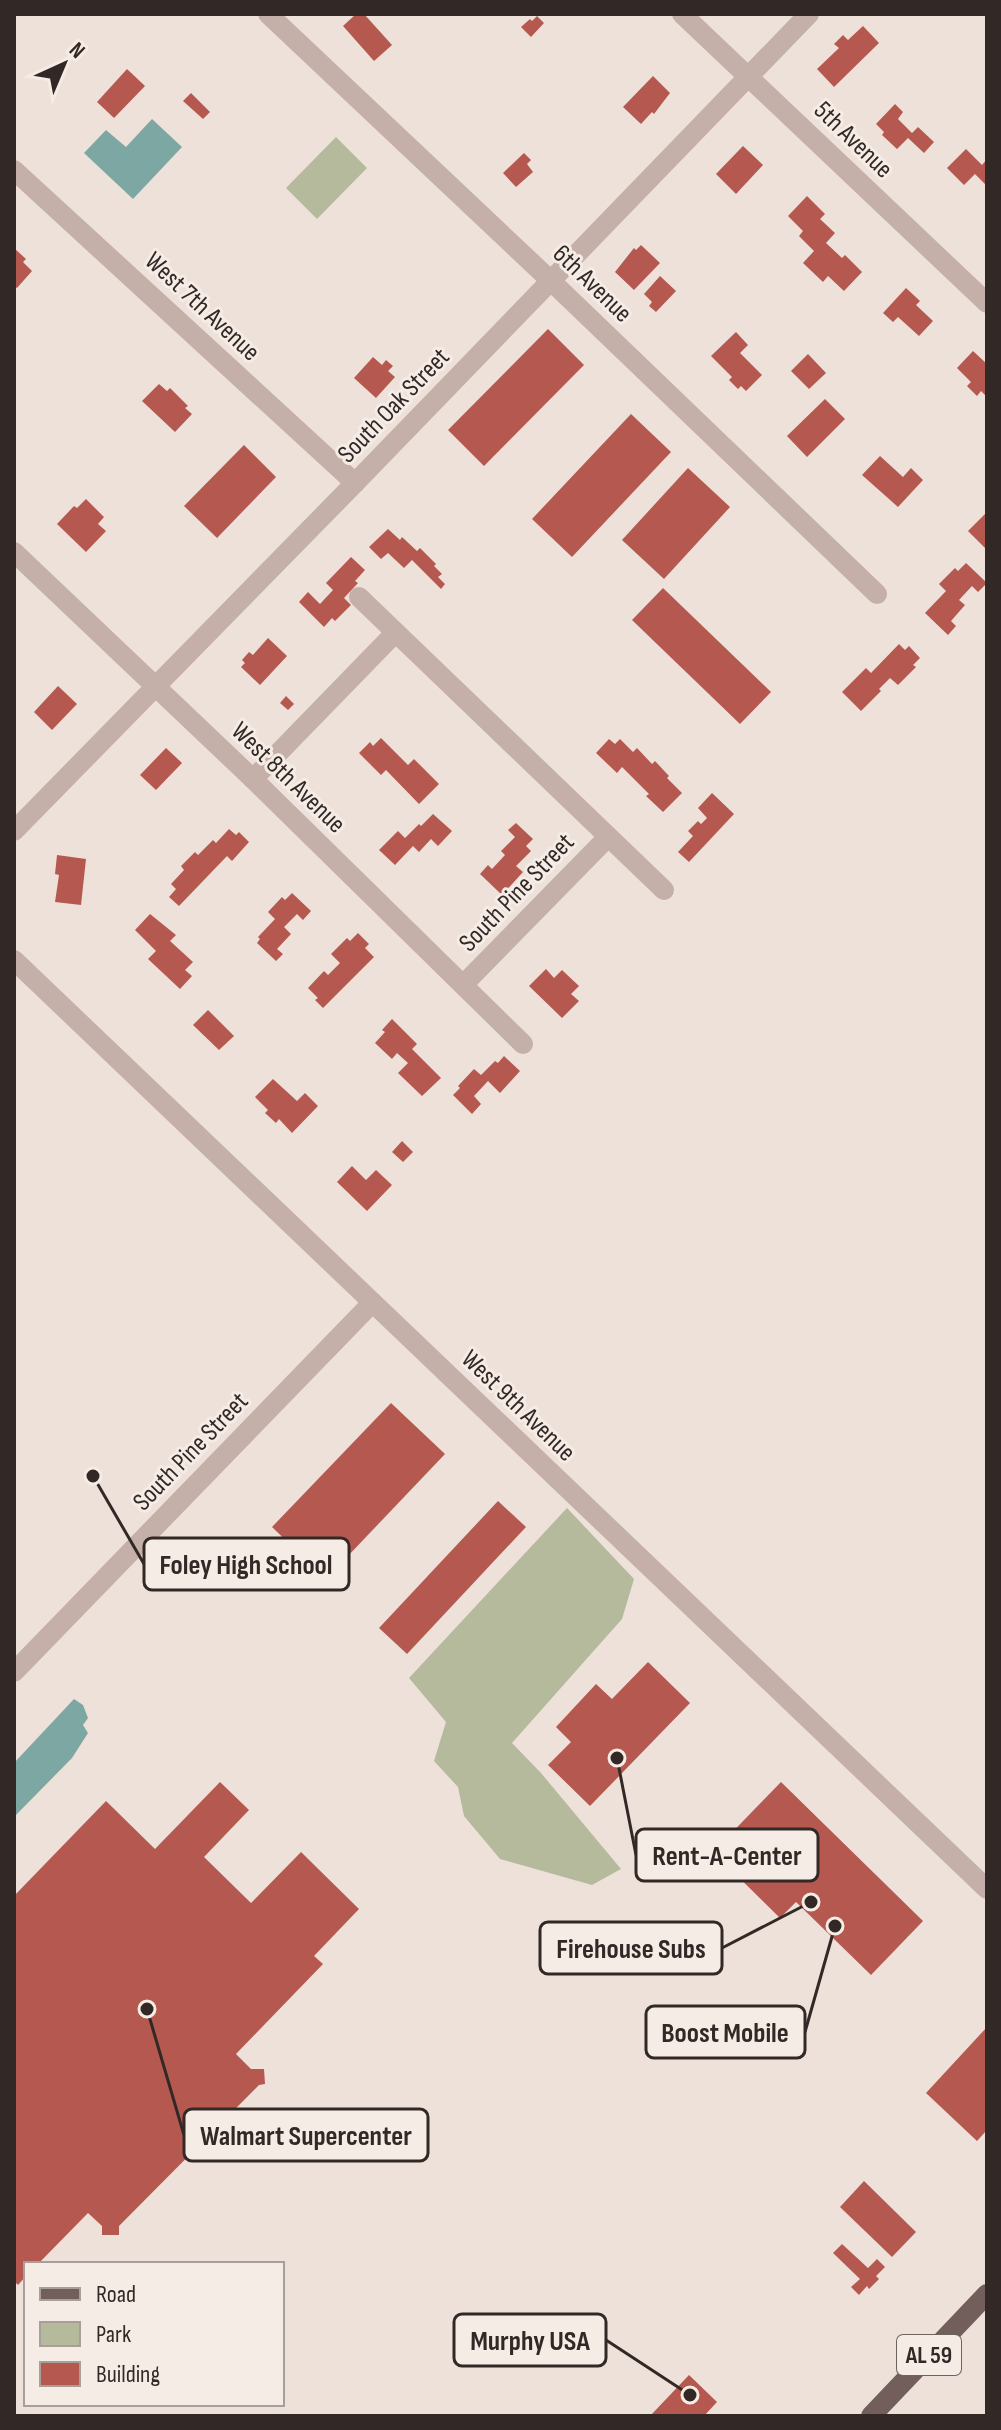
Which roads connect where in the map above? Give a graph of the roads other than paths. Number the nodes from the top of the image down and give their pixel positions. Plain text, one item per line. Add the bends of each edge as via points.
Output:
1 (268, 14) edge
2 (682, 14) edge
3 (809, 14) edge
4 (749, 76) junction
5 (14, 170) edge
6 (550, 280) junction
7 (987, 303) edge
8 (355, 483) junction
9 (14, 552) edge
10 (877, 594) dead end
11 (359, 597) dead end
12 (395, 633) junction
13 (156, 687) junction
14 (253, 779) junction
15 (14, 831) edge
16 (608, 837) junction
17 (664, 890) dead end
18 (14, 960) edge
19 (464, 984) junction
20 (523, 1044) dead end
21 (372, 1303) junction
22 (14, 1672) edge
23 (987, 1889) edge
24 (987, 2294) edge
25 (871, 2416) edge

1 - 6 street, 6th Avenue
2 - 4 street, 5th Avenue
3 - 4 street, South Oak Street
4 - 6 street, South Oak Street
4 - 7 street, 5th Avenue
5 - 8 street, West 7th Avenue
6 - 8 street, South Oak Street
6 - 10 street, 6th Avenue
8 - 13 street, South Oak Street
9 - 13 street, West 8th Avenue
11 - 12 street
12 - 14 street
12 - 16 street
13 - 14 street, West 8th Avenue
13 - 15 street, South Oak Street
14 - 19 street, West 8th Avenue
16 - 17 street
16 - 19 street, South Pine Street
18 - 21 street, West 9th Avenue
19 - 20 street, West 8th Avenue
21 - 22 street, South Pine Street
21 - 23 street, West 9th Avenue
24 - 25 main road, AL 59

